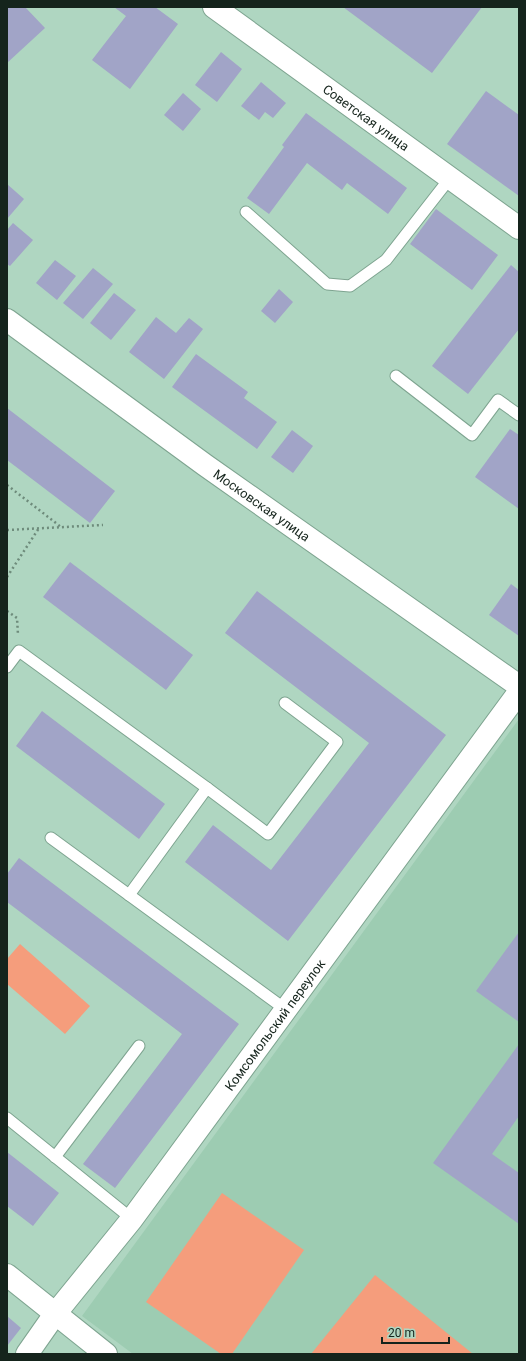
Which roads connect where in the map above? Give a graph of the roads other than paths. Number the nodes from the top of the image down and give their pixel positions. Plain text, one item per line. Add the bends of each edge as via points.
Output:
1 (219, 8) edge
2 (450, 178) junction
3 (246, 212) dead end
4 (519, 228) edge
5 (7, 320) edge
6 (396, 376) dead end
7 (519, 415) edge
8 (7, 667) edge
9 (519, 686) edge
10 (519, 692) edge
11 (285, 702) dead end
12 (207, 788) junction
13 (51, 838) dead end
14 (129, 895) junction
15 (285, 1009) junction
16 (139, 1046) dead end
17 (7, 1118) edge
18 (55, 1156) junction
19 (132, 1218) junction
20 (7, 1275) edge
21 (55, 1314) junction
22 (27, 1354) edge
23 (106, 1354) edge

1 - 2 street, Советская улица
2 - 3 lane via 386,260 350,286 327,284
2 - 4 street, Советская улица
5 - 9 street, Московская улица via 205,465
6 - 7 lane via 472,434 498,400
8 - 12 lane via 19,651
10 - 15 street, Комсомольский переулок
11 - 12 lane via 337,742 268,834
12 - 14 lane
13 - 14 lane
14 - 15 lane
15 - 19 street, Комсомольский переулок
16 - 18 lane
17 - 18 lane
18 - 19 lane
19 - 21 street, Комсомольский переулок
20 - 21 street
21 - 22 street, Комсомольский переулок
21 - 23 street

